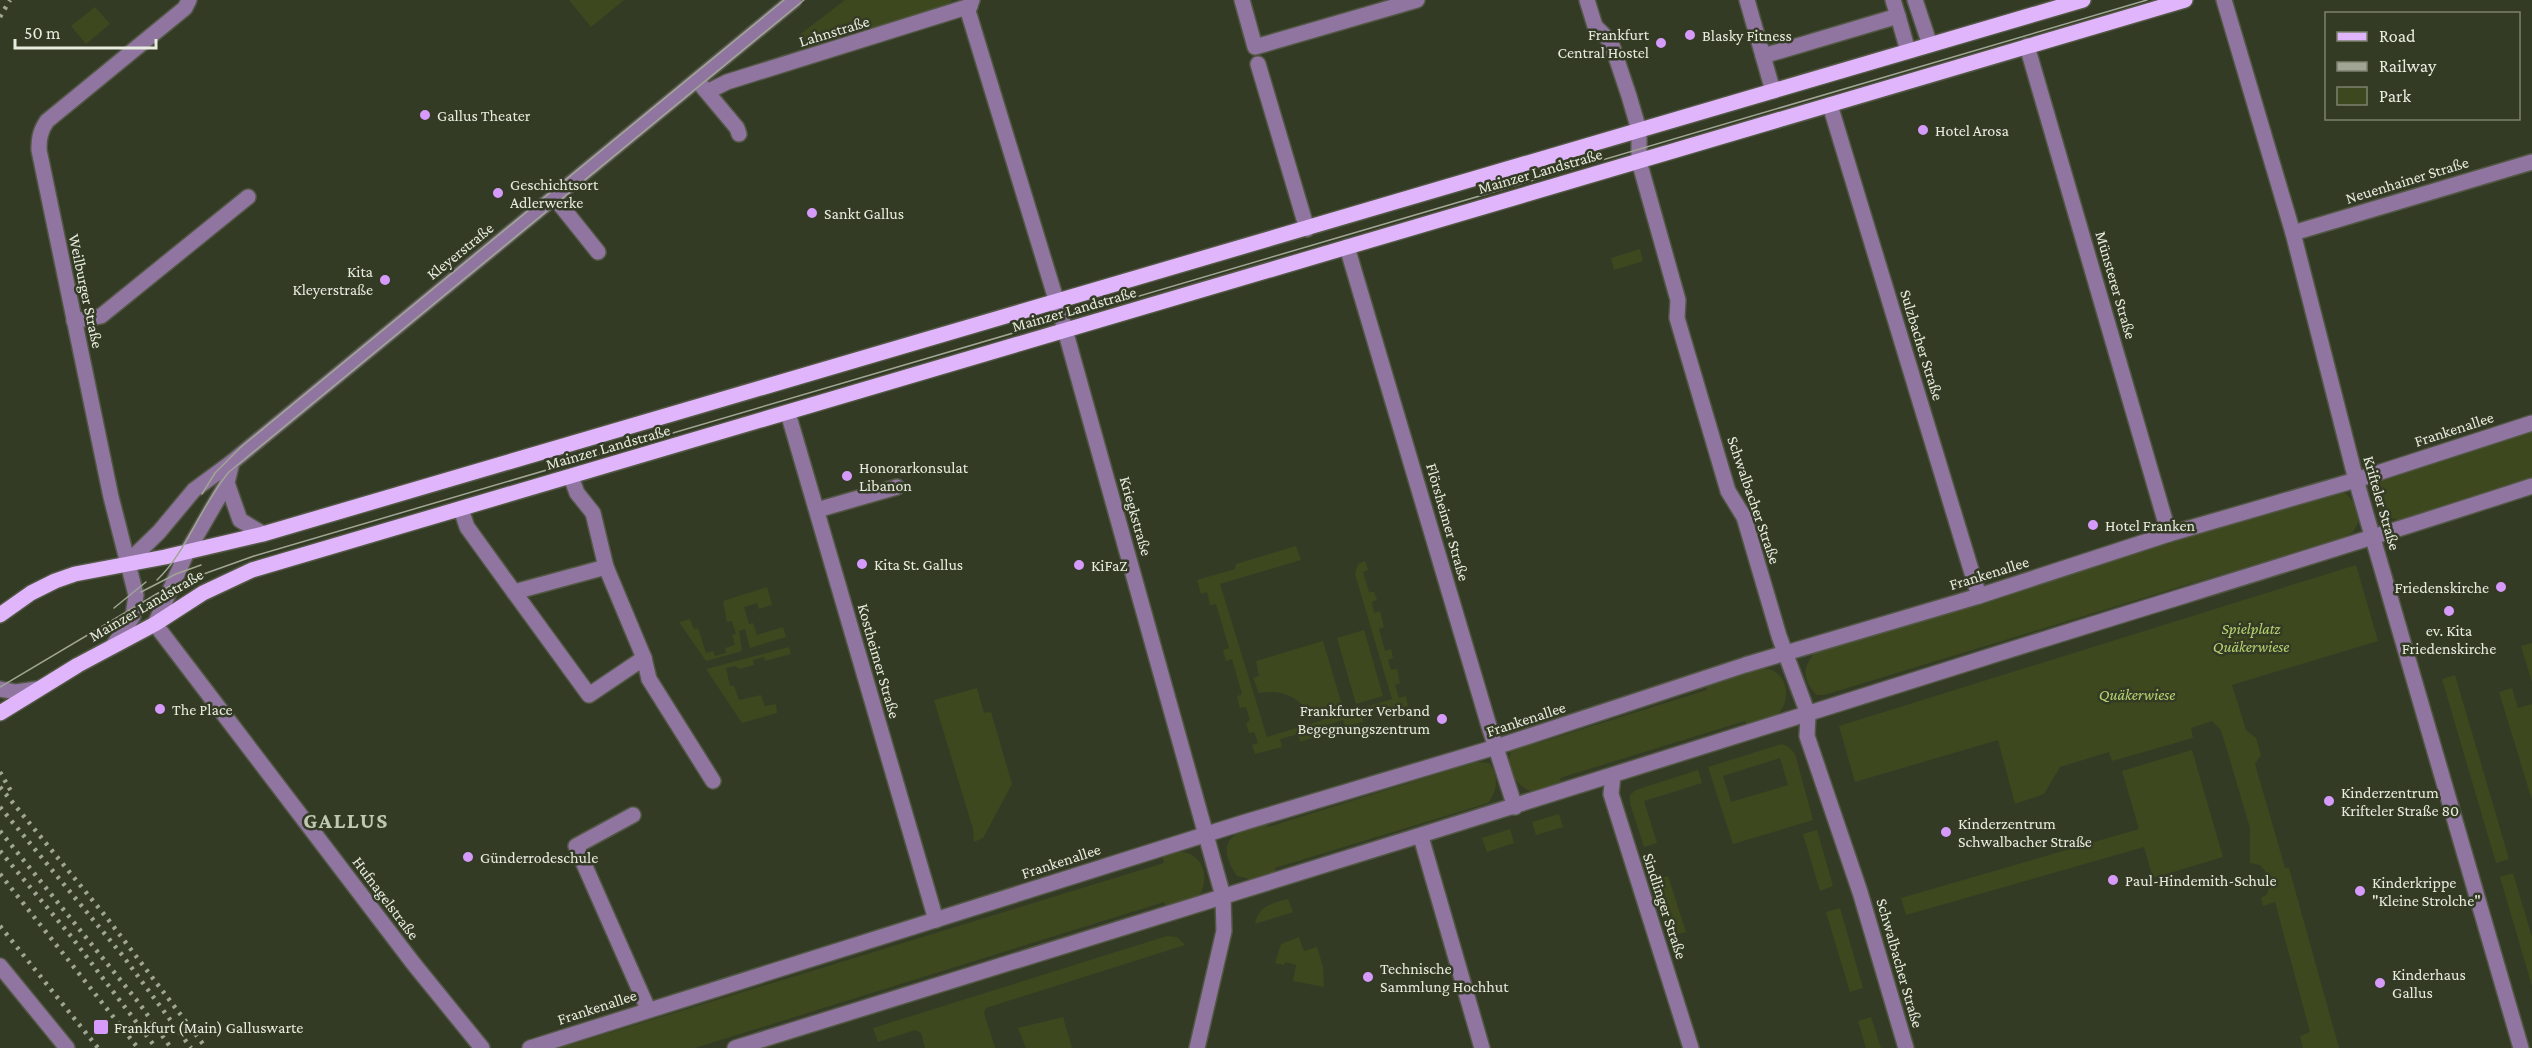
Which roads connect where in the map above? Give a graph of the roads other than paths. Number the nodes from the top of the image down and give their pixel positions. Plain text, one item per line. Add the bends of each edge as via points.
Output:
1 (189, 0) edge
2 (794, 0) edge
3 (1242, 0) edge
4 (1417, 0) edge
5 (1587, 0) edge
6 (1747, 0) edge
7 (1893, 0) edge
8 (1915, 0) edge
9 (2083, 0) edge
10 (2185, 0) edge
11 (2224, 0) edge
12 (971, 3) edge
13 (1898, 16) junction
14 (1930, 45) junction
15 (2027, 46) junction
16 (1908, 51) junction
17 (1763, 56) junction
18 (1258, 64) dead end
19 (697, 80) junction
20 (709, 91) dead end
21 (1773, 91) junction
22 (1830, 105) junction
23 (1639, 130) junction
24 (739, 134) dead end
25 (1639, 161) junction
26 (2532, 162) edge
27 (248, 197) dead end
28 (554, 197) junction
29 (1306, 228) junction
30 (2293, 233) junction
31 (1347, 247) junction
32 (598, 252) dead end
33 (1056, 301) junction
34 (74, 321) junction
35 (1065, 330) junction
36 (788, 413) junction
37 (2532, 423) edge
38 (232, 462) junction
39 (571, 477) junction
40 (2356, 480) junction
41 (227, 483) junction
42 (2532, 486) edge
43 (897, 487) dead end
44 (461, 509) junction
45 (817, 510) junction
46 (263, 534) junction
47 (2169, 534) junction
48 (2373, 538) junction
49 (187, 552) junction
50 (127, 563) junction
51 (606, 567) junction
52 (514, 592) junction
53 (1979, 596) junction
54 (0, 615) edge
55 (155, 624) junction
56 (113, 646) junction
57 (1785, 653) junction
58 (644, 658) junction
59 (0, 689) edge
60 (37, 689) junction
61 (0, 713) edge
62 (1808, 714) junction
63 (1496, 747) junction
64 (1613, 775) junction
65 (713, 781) dead end
66 (1515, 807) junction
67 (633, 815) dead end
68 (1208, 835) junction
69 (1421, 837) junction
70 (1223, 897) junction
71 (936, 920) junction
72 (0, 966) edge
73 (648, 1009) junction
74 (67, 1048) edge
75 (482, 1048) edge
76 (530, 1048) edge
77 (735, 1048) edge
78 (1197, 1048) edge
79 (1482, 1048) edge
80 (1691, 1048) edge
81 (1906, 1048) edge
82 (2521, 1048) edge

1 - 34 street, Weilburger Straße via 185,8 41,129 39,150
2 - 19 street, Kleyerstraße
3 - 4 street via 1255,47
5 - 23 street, Schwalbacher Straße via 1595,26 1611,42
6 - 17 street
7 - 13 street
8 - 14 street
9 - 14 main road, Mainzer Landstraße
10 - 15 main road, Mainzer Landstraße
11 - 30 street, Krifteler Straße
12 - 20 street, Lahnstraße
12 - 33 street, Kriegkstraße via 968,11
13 - 16 street
13 - 17 street
14 - 16 main road, Mainzer Landstraße
15 - 22 main road, Mainzer Landstraße
15 - 47 street, Münsterer Straße
16 - 21 main road, Mainzer Landstraße
17 - 21 street
18 - 29 street
19 - 24 street
19 - 28 street, Kleyerstraße
21 - 23 main road, Mainzer Landstraße
22 - 25 main road, Mainzer Landstraße
22 - 53 street, Sulzbacher Straße
23 - 25 street, Schwalbacher Straße
23 - 29 main road, Mainzer Landstraße
25 - 31 main road, Mainzer Landstraße
25 - 57 street, Schwalbacher Straße via 1678,300 1680,329 1728,490 1744,517
26 - 30 street, Neuenhainer Straße
27 - 34 street via 101,316
28 - 32 street
28 - 38 street, Kleyerstraße
29 - 33 main road, Mainzer Landstraße
30 - 40 street, Krifteler Straße
31 - 35 main road, Mainzer Landstraße
31 - 63 street, Flörsheimer Straße
33 - 35 street, Kriegkstraße
33 - 46 main road, Mainzer Landstraße
34 - 50 street, Weilburger Straße
35 - 36 main road, Mainzer Landstraße
35 - 68 street, Kriegkstraße
36 - 39 main road, Mainzer Landstraße
36 - 45 street, Kostheimer Straße
37 - 40 street, Frankenallee
38 - 41 street
38 - 50 street, Kleyerstraße via 194,490
39 - 44 main road, Mainzer Landstraße
39 - 51 street via 577,494 593,513
40 - 47 street, Frankenallee
40 - 48 street, Krifteler Straße
41 - 46 street via 240,520
41 - 49 street
42 - 48 street
43 - 45 street
44 - 52 street via 467,527
44 - 55 main road, Mainzer Landstraße via 236,576
45 - 71 street, Kostheimer Straße
46 - 49 main road, Mainzer Landstraße
47 - 53 street, Frankenallee
48 - 62 street
48 - 82 street, Krifteler Straße
49 - 50 main road, Mainzer Landstraße
49 - 55 street
50 - 54 main road, Mainzer Landstraße via 55,581
50 - 56 street, Weilburger Straße via 136,604 129,625
51 - 52 street
51 - 58 street
52 - 58 street via 589,695
53 - 57 street, Frankenallee
55 - 56 main road, Mainzer Landstraße
55 - 75 street, Hufnagelstraße
56 - 60 main road, Mainzer Landstraße
57 - 62 street, Schwalbacher Straße
57 - 63 street, Frankenallee
58 - 65 street via 649,679
59 - 60 street
60 - 61 main road, Mainzer Landstraße
62 - 64 street
62 - 81 street, Schwalbacher Straße via 1808,736
63 - 66 street, Flörsheimer Straße
63 - 68 street, Frankenallee
64 - 66 street
64 - 80 street, Sindlinger Straße via 1611,794
66 - 69 street
67 - 73 street via 576,846
68 - 70 street, Kriegkstraße
68 - 71 street, Frankenallee
69 - 70 street
69 - 79 street
70 - 77 street
70 - 78 street, Kriegkstraße via 1224,931
71 - 73 street, Frankenallee
72 - 74 street
73 - 76 street, Frankenallee

